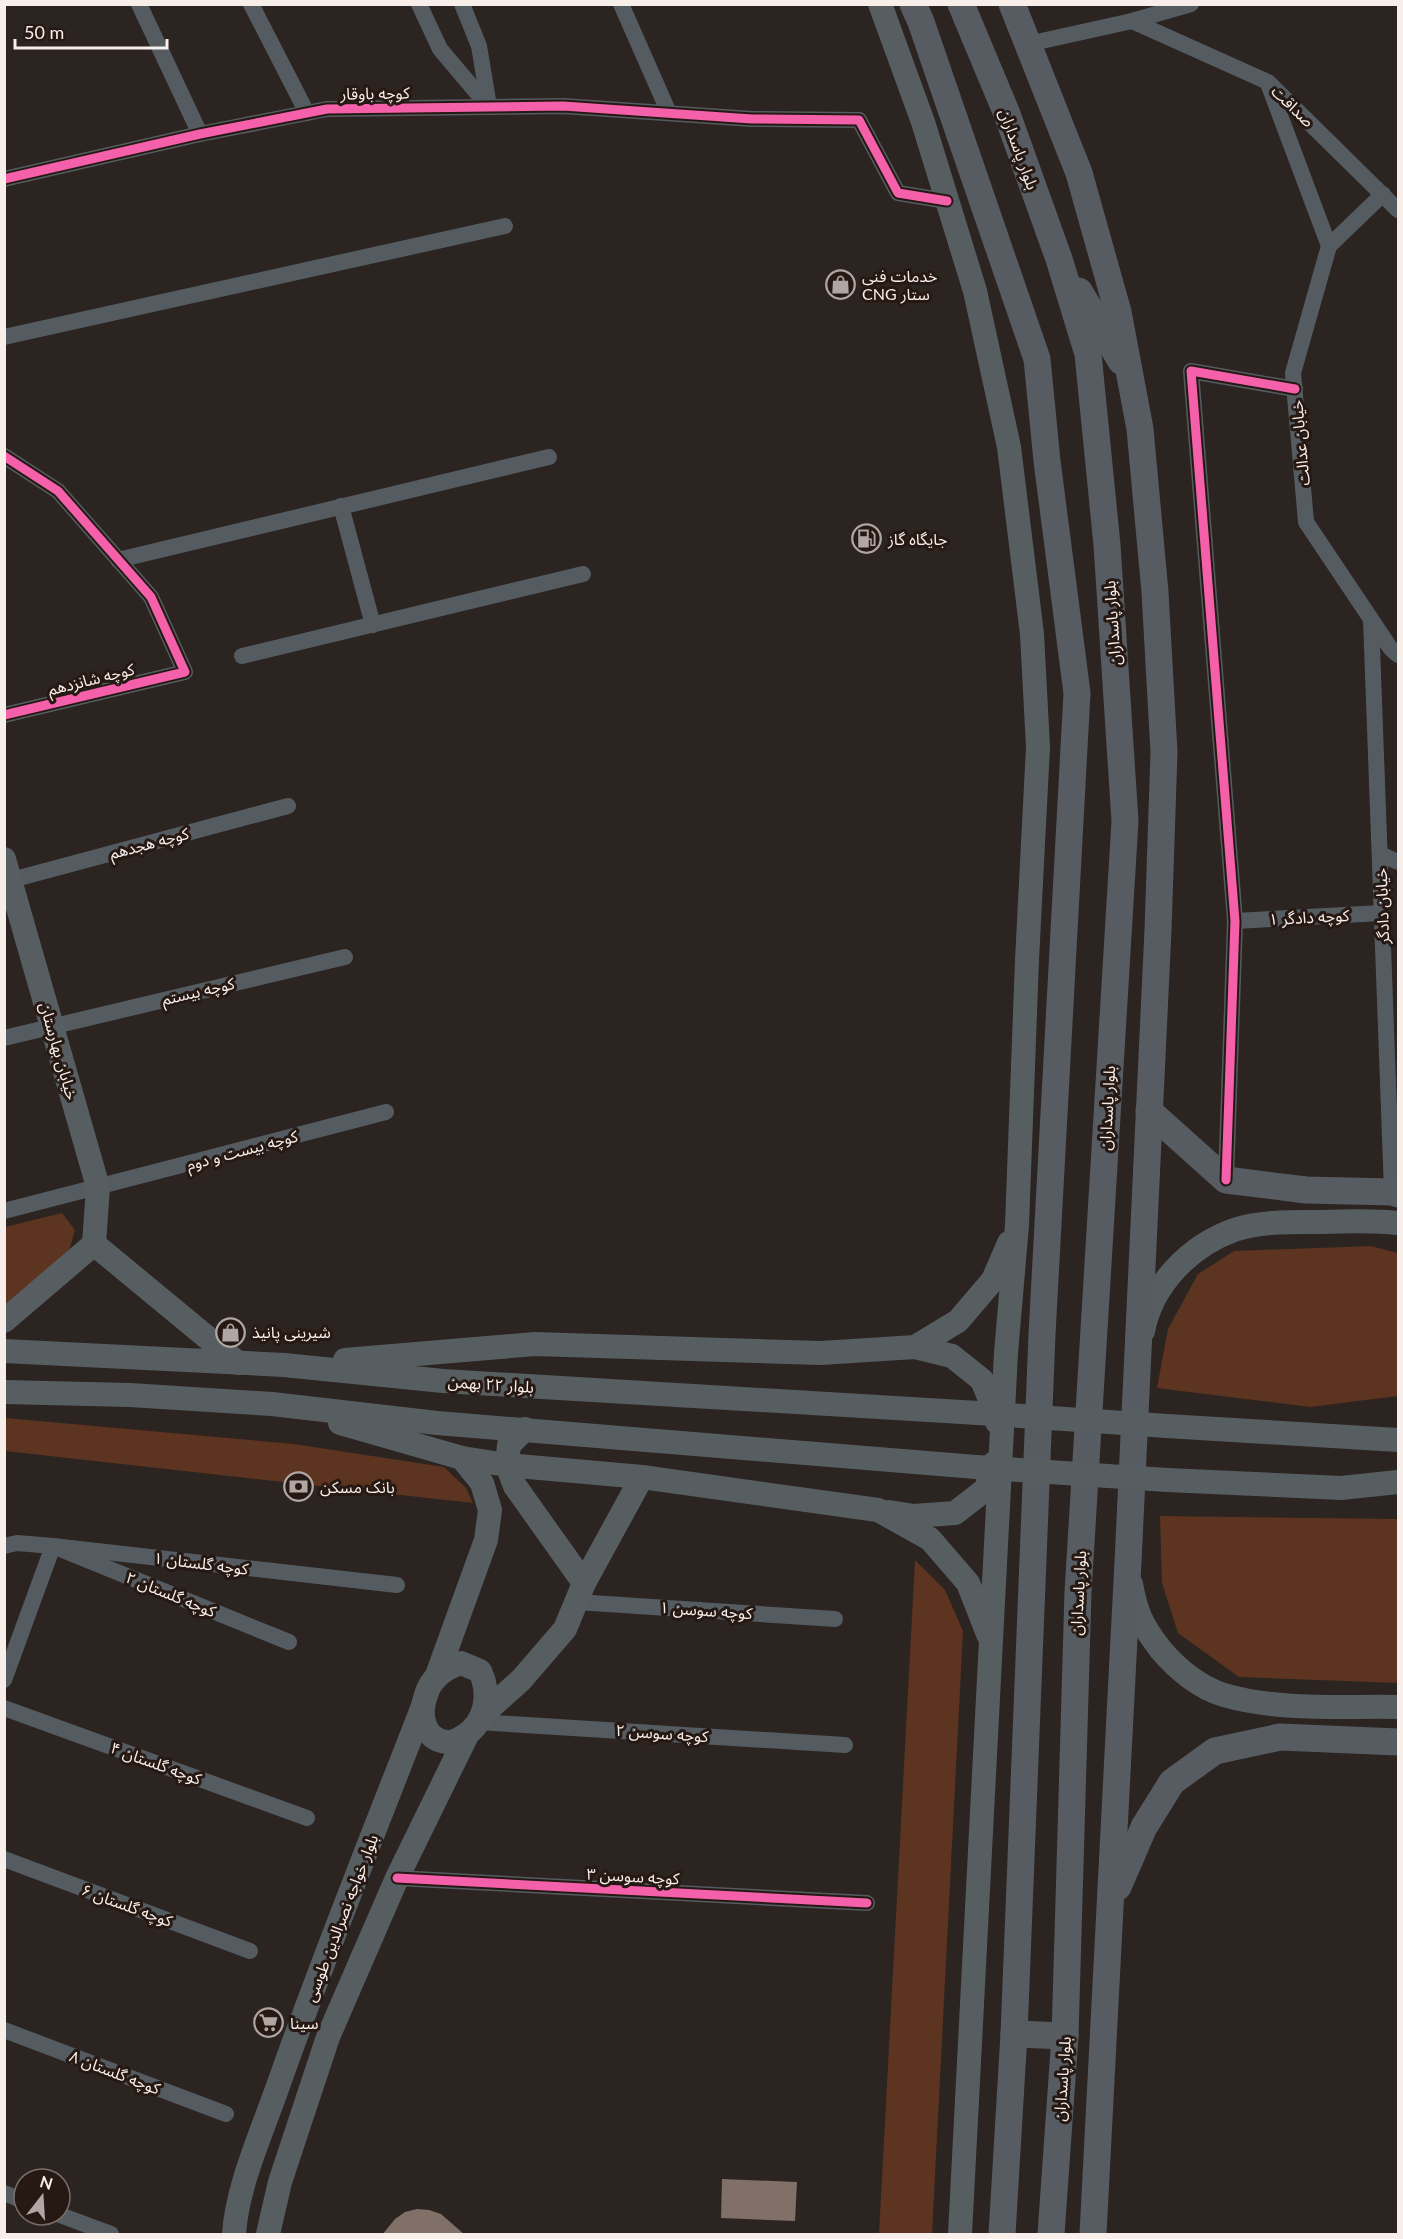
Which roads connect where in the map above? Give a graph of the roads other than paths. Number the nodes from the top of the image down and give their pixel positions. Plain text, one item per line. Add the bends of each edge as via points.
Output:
1 (139, 4) edge
2 (250, 4) edge
3 (418, 4) edge
4 (462, 4) edge
5 (621, 4) edge
6 (880, 4) edge
7 (913, 4) edge
8 (961, 4) edge
9 (1012, 4) edge
10 (1191, 4) edge
11 (1132, 21) junction
12 (1028, 44) junction
13 (1268, 82) junction
14 (489, 106) junction
15 (306, 113) junction
16 (669, 113) junction
17 (200, 134) junction
18 (4, 179) edge
19 (1383, 194) junction
20 (947, 201) junction
21 (1398, 210) edge
22 (505, 226) dead end
23 (1329, 246) junction
24 (1059, 259) junction
25 (4, 337) edge
26 (1128, 372) junction
27 (1295, 389) junction
28 (4, 456) edge
29 (549, 457) dead end
30 (341, 506) junction
31 (118, 560) junction
32 (584, 574) dead end
33 (1371, 619) junction
34 (373, 625) junction
35 (1398, 655) edge
36 (242, 656) dead end
37 (4, 715) edge
38 (1164, 752) junction
39 (288, 806) dead end
40 (1125, 821) junction
41 (1380, 854) junction
42 (1398, 861) edge
43 (7, 874) edge
44 (1382, 913) junction
45 (1235, 921) junction
46 (345, 957) dead end
47 (1392, 1017) edge
48 (52, 1025) junction
49 (4, 1038) edge
50 (1149, 1111) junction
51 (386, 1112) dead end
52 (1226, 1180) junction
53 (98, 1187) junction
54 (1395, 1193) edge
55 (4, 1211) edge
56 (1398, 1223) edge
57 (1017, 1225) junction
58 (94, 1244) junction
59 (4, 1321) edge
60 (915, 1347) junction
61 (4, 1351) edge
62 (1137, 1362) junction
63 (238, 1363) junction
64 (284, 1365) junction
65 (4, 1392) edge
66 (272, 1404) junction
67 (1398, 1425) edge
68 (525, 1429) junction
69 (1299, 1434) junction
70 (1398, 1440) edge
71 (462, 1458) junction
72 (507, 1465) junction
73 (642, 1477) junction
74 (1398, 1482) edge
75 (1341, 1488) junction
76 (1398, 1488) edge
77 (878, 1510) junction
78 (4, 1546) edge
79 (54, 1546) junction
80 (1128, 1562) junction
81 (397, 1585) dead end
82 (580, 1592) junction
83 (836, 1619) dead end
84 (991, 1641) junction
85 (289, 1642) dead end
86 (436, 1678) junction
87 (4, 1680) edge
88 (423, 1706) junction
89 (1398, 1707) edge
90 (4, 1708) edge
91 (476, 1724) junction
92 (1398, 1743) edge
93 (845, 1745) dead end
94 (307, 1818) dead end
95 (4, 1859) edge
96 (397, 1878) junction
97 (867, 1903) dead end
98 (1110, 1905) junction
99 (250, 1951) dead end
100 (4, 2030) edge
101 (1014, 2034) junction
102 (1065, 2036) junction
103 (226, 2114) dead end
104 (72, 2220) edge
105 (111, 2235) edge
106 (234, 2235) edge
107 (268, 2235) edge
108 (960, 2235) edge
109 (1002, 2235) edge
110 (1051, 2235) edge
111 (1093, 2235) edge

1 - 17 street
2 - 15 street
3 - 14 street via 440,49
4 - 14 street via 479,46
5 - 16 street
6 - 20 main road
7 - 101 main road via 1037,359 1077,693 1042,1334
8 - 24 main road, بلوار پاسداران via 1007,114
9 - 12 main road
10 - 11 street
11 - 12 street
11 - 13 street, صداقت
12 - 26 main road via 1086,195 1118,312
13 - 19 street, صداقت
13 - 23 street
14 - 15 street, کوچه باوقار via 327,109
14 - 16 street, کوچه باوقار
15 - 17 street, کوچه باوقار
16 - 20 street, کوچه باوقار via 859,120 898,193
17 - 18 street, کوچه باوقار
19 - 21 street, صداقت
19 - 23 street
20 - 57 main road via 975,291 1009,447 1032,634 1038,747
22 - 25 street
23 - 27 street, خیابان عدالت via 1293,373
24 - 26 main road
24 - 40 main road, بلوار پاسداران via 1088,354 1107,545
26 - 38 main road via 1140,429
27 - 33 street, خیابان عدالت via 1306,522
27 - 45 street via 1191,371
28 - 31 street via 58,491
29 - 30 street
30 - 31 street
30 - 34 street
31 - 37 street, کوچه شانزدهم via 151,597 185,672
32 - 34 street
33 - 35 street, خیابان عدالت
33 - 41 street, خیابان دادگر
34 - 36 street
38 - 40 main road
38 - 50 main road
39 - 43 street, کوچه هجدهم
40 - 102 main road, بلوار پاسداران via 1078,1592
41 - 42 street
41 - 44 street, خیابان دادگر
43 - 48 main road, خیابان بهارستان
44 - 45 street, کوچه دادگر ۱
44 - 47 street, خیابان دادگر
45 - 52 street
46 - 48 street, کوچه بیستم
47 - 54 street, خیابان دادگر
48 - 49 street, کوچه بیستم
48 - 53 main road, خیابان بهارستان
50 - 52 main road
50 - 62 main road
51 - 53 street, کوچه بیست و دوم
52 - 54 main road via 1306,1190
53 - 55 street, کوچه بیست و دوم
53 - 58 main road, خیابان بهارستان
56 - 62 main road via 1278,1223 1235,1229 1208,1242 1184,1259 1164,1282 1147,1311
57 - 60 main road via 993,1280 957,1321
57 - 84 main road
58 - 59 main road
58 - 63 main road
60 - 64 main road via 821,1353 535,1344
60 - 77 main road via 951,1356 982,1380 997,1417 997,1453 986,1490 955,1513 914,1516
61 - 63 main road, بلوار ۲۲ بهمن
62 - 80 main road
63 - 64 main road, بلوار ۲۲ بهمن
64 - 69 main road, بلوار ۲۲ بهمن, bridge via 443,1381
65 - 66 main road
66 - 68 main road
66 - 71 main road
67 - 69 main road
68 - 72 main road via 509,1445
68 - 75 main road, bridge via 976,1467
69 - 70 main road
71 - 72 main road
71 - 86 main road via 482,1483 490,1510 486,1540
72 - 73 main road
72 - 82 main road via 515,1486
73 - 77 main road
73 - 82 main road
74 - 75 main road
75 - 76 main road
77 - 84 main road via 930,1539 938,1548 968,1583
78 - 79 street, کوچه گلستان ۱
79 - 81 street, کوچه گلستان ۱
79 - 85 street, کوچه گلستان ۲
79 - 87 street
80 - 89 main road via 1135,1609 1149,1635 1197,1683 1223,1695 1271,1704
80 - 98 main road
82 - 83 street, کوچه سوسن ۱
82 - 91 main road via 565,1629
84 - 108 main road
86 - 88 main road
86 - 91 main road via 461,1663 480,1671 486,1691
88 - 91 main road via 424,1724 438,1740 448,1743
88 - 106 main road, بلوار خواجه نصرالدین طوسی via 298,2031 247,2178
90 - 94 street, کوچه گلستان ۴
91 - 93 street, کوچه سوسن ۲
91 - 96 main road, بلوار خواجه نصرالدین طوسی
92 - 98 main road via 1280,1737 1215,1751 1172,1782 1143,1827
95 - 99 street, کوچه گلستان ۶
96 - 97 street, کوچه سوسن ۳
96 - 107 main road, بلوار خواجه نصرالدین طوسی via 328,2037 280,2182
98 - 111 main road
100 - 103 street, کوچه گلستان ۸
101 - 102 main road
101 - 109 main road
102 - 110 main road, بلوار پاسداران
104 - 105 street

